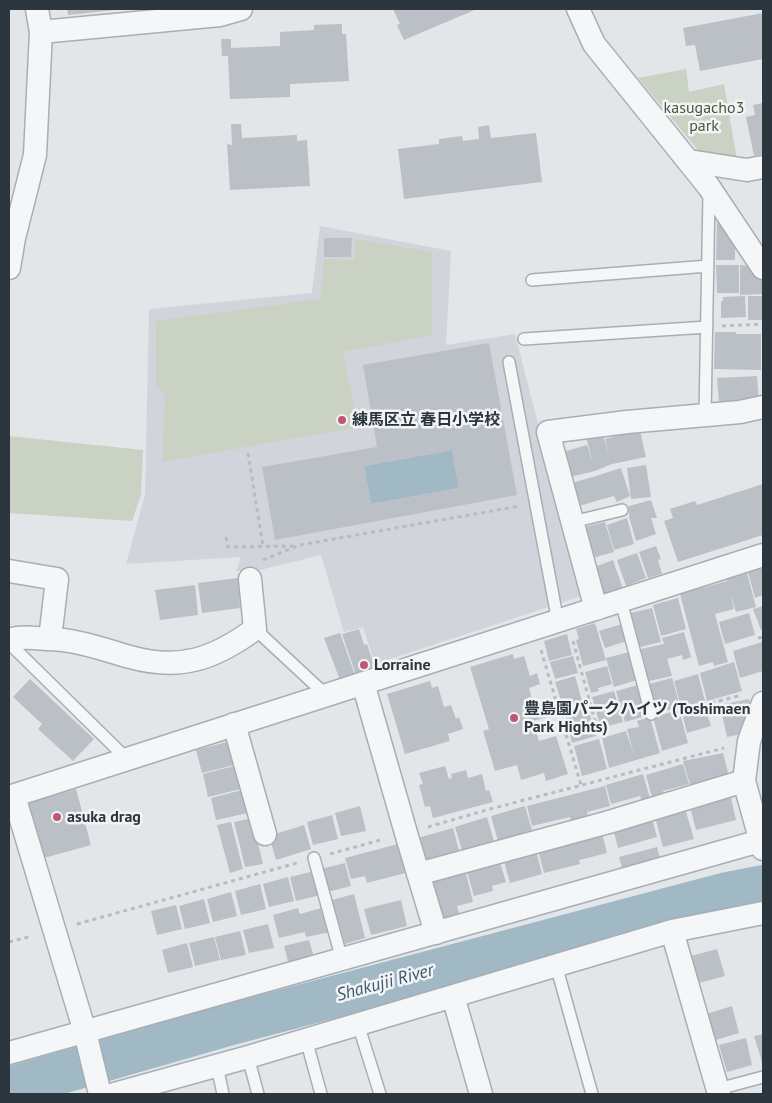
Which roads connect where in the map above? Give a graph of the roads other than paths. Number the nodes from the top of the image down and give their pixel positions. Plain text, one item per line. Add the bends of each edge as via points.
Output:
1 (37, 9) edge
2 (241, 9) edge
3 (578, 9) edge
4 (41, 32) junction
5 (689, 161) junction
6 (763, 167) edge
7 (710, 187) junction
8 (708, 266) junction
9 (9, 268) edge
10 (763, 268) edge
11 (532, 280) dead end
12 (707, 327) junction
13 (524, 339) dead end
14 (510, 362) dead end
15 (763, 407) edge
16 (705, 416) junction
17 (622, 510) dead end
18 (572, 522) junction
19 (763, 555) edge
20 (9, 571) edge
21 (250, 579) road end
22 (621, 601) junction
23 (596, 609) junction
24 (562, 620) junction
25 (255, 628) junction
26 (50, 639) junction
27 (9, 641) edge
28 (363, 683) junction
29 (326, 695) junction
30 (755, 698) edge
31 (651, 714) dead end
32 (234, 724) junction
33 (127, 759) junction
34 (744, 781) junction
35 (12, 796) edge
36 (265, 834) dead end
37 (761, 835) edge
38 (314, 858) road end
39 (418, 874) junction
40 (763, 913) edge
41 (672, 931) junction
42 (436, 933) junction
43 (342, 960) junction
44 (556, 965) junction
45 (453, 996) junction
46 (358, 1024) junction
47 (85, 1032) junction
48 (306, 1039) junction
49 (9, 1053) edge
50 (248, 1057) junction
51 (217, 1066) junction
52 (763, 1077) edge
53 (718, 1092) edge
54 (100, 1094) edge
55 (114, 1094) edge
56 (223, 1094) edge
57 (258, 1094) edge
58 (321, 1094) edge
59 (380, 1094) edge
60 (481, 1094) edge
61 (592, 1094) edge

1 - 4 street
2 - 4 street via 220,16
3 - 5 street via 594,44
4 - 9 street via 35,155
5 - 6 street via 747,170
5 - 7 street
7 - 8 lane
7 - 10 street
8 - 11 lane
8 - 12 lane
12 - 13 lane
12 - 16 lane
14 - 24 lane via 535,503
15 - 16 street
16 - 18 street via 548,432
17 - 18 lane
18 - 23 street
19 - 22 street
20 - 26 street via 57,579
21 - 25 street
22 - 23 street
22 - 31 lane
23 - 24 street
24 - 28 street
25 - 26 street via 235,644 206,657 176,664 153,662 94,646
25 - 29 lane
26 - 27 street via 16,638
27 - 33 lane
28 - 29 street
28 - 39 street
29 - 32 street
30 - 34 street
32 - 33 street
32 - 36 street
33 - 35 street
34 - 37 street
34 - 39 street
35 - 47 street
37 - 42 street
38 - 43 lane
39 - 42 street
40 - 41 street
41 - 44 street
41 - 53 street
42 - 43 street
43 - 47 street
44 - 45 street
44 - 61 lane
45 - 46 street
45 - 60 street
46 - 48 street
46 - 59 lane
47 - 49 street
47 - 54 street
48 - 50 street
48 - 58 lane
50 - 51 street
50 - 57 lane
51 - 55 street
51 - 56 lane
52 - 53 lane

